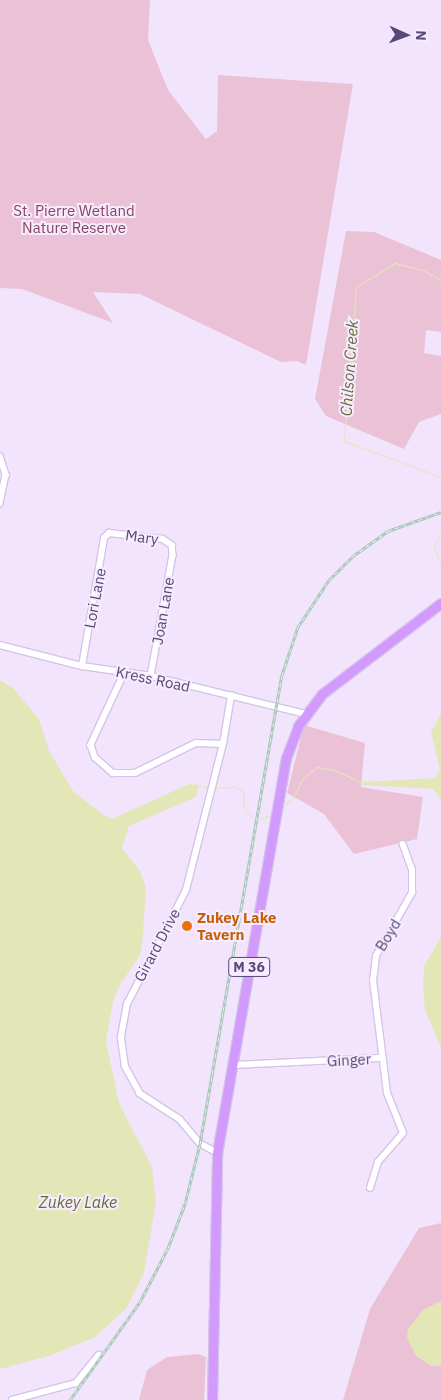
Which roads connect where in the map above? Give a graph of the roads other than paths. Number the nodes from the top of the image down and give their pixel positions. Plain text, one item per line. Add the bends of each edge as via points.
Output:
1 (0, 456) edge
2 (0, 503) edge
3 (110, 533) joint
4 (172, 546) joint
5 (441, 603) edge
6 (0, 645) edge
7 (82, 666) junction
8 (126, 672) junction
9 (151, 676) junction
10 (231, 696) junction
11 (306, 714) junction
12 (223, 744) junction
13 (403, 845) dead end
14 (381, 1058) junction
15 (232, 1065) junction
16 (217, 1153) junction
17 (370, 1188) dead end
18 (99, 1355) dead end
19 (12, 1400) edge
20 (212, 1400) edge

1 - 2 street via 6,481
3 - 4 street, Mary via 163,539
3 - 7 street, Lori Lane via 104,538
4 - 9 street, Joan Lane via 174,555
5 - 11 main road, M 36 via 332,685
6 - 7 street, Kress Road
7 - 8 street, Kress Road
8 - 9 street, Kress Road
8 - 12 street via 90,745 95,757 113,773 135,773 196,743
9 - 10 street, Kress Road
10 - 11 street, Kress Road
10 - 12 street, Girard Drive
11 - 15 main road, M 36 via 292,740 283,771
12 - 16 street, Girard Drive via 186,890 127,1004 121,1037 125,1067 140,1094 182,1122 200,1144
13 - 14 street, Boyd via 412,870 412,892 379,948 373,966
14 - 15 street, Ginger
14 - 17 street, Ginger via 387,1093 403,1133 378,1162
15 - 16 main road, M 36
16 - 20 main road, M 36
18 - 19 street via 76,1383

